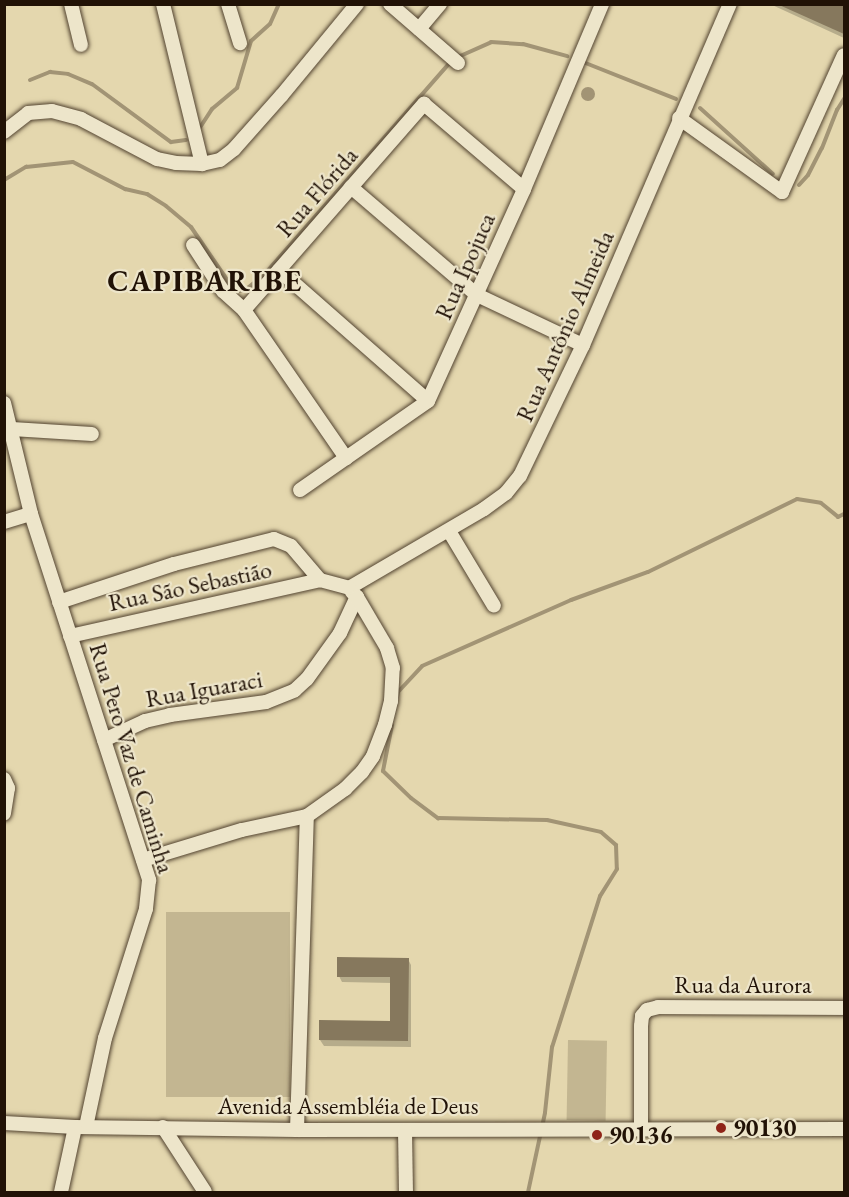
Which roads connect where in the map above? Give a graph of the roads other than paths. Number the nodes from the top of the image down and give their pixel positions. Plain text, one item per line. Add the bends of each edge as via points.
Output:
1 (71, 4) edge
2 (163, 4) edge
3 (228, 4) edge
4 (357, 4) edge
5 (390, 4) edge
6 (440, 4) edge
7 (602, 4) edge
8 (730, 4) edge
9 (419, 29) junction
10 (240, 43) dead end
11 (81, 45) dead end
12 (844, 55) edge
13 (454, 58) dead end
14 (679, 118) junction
15 (4, 132) edge
16 (202, 164) junction
17 (351, 187) junction
18 (524, 189) junction
19 (193, 245) dead end
20 (279, 270) junction
21 (477, 294) junction
22 (244, 310) junction
23 (583, 345) junction
24 (428, 401) junction
25 (4, 403) edge
26 (12, 429) junction
27 (92, 434) dead end
28 (346, 458) junction
29 (300, 490) dead end
30 (31, 514) junction
31 (4, 522) edge
32 (449, 531) junction
33 (320, 580) junction
34 (353, 592) junction
35 (59, 602) junction
36 (494, 606) dead end
37 (70, 636) junction
38 (105, 740) junction
39 (6, 783) edge
40 (4, 814) edge
41 (307, 816) junction
42 (143, 860) junction
43 (844, 1008) edge
44 (4, 1123) edge
45 (80, 1127) junction
46 (163, 1127) junction
47 (641, 1129) junction
48 (844, 1129) edge
49 (297, 1130) junction
50 (405, 1130) junction
51 (61, 1192) edge
52 (205, 1192) edge
53 (406, 1192) edge

1 - 11 street
2 - 16 street
3 - 10 street
4 - 16 street via 234,149 220,160
5 - 9 street
6 - 9 street
7 - 18 street, Rua Ipojuca
8 - 14 street, Rua Antônio Almeida
9 - 13 street
12 - 14 street via 782,192
14 - 23 street, Rua Antônio Almeida
15 - 16 street via 28,113 52,111 81,119 157,159
17 - 18 street, Rua Flórida via 424,104
17 - 20 street, Rua Flórida
17 - 21 street
18 - 21 street, Rua Ipojuca
19 - 22 street via 223,291
20 - 22 street, Rua Flórida
20 - 24 street
21 - 23 street
21 - 24 street, Rua Ipojuca
22 - 28 street
23 - 32 street, Rua Antônio Almeida via 520,476 492,504
24 - 28 street
25 - 26 street, Rua Pero Vaz de Caminha
26 - 27 street
26 - 30 street, Rua Pero Vaz de Caminha
28 - 29 street
30 - 31 street
30 - 35 street, Rua Pero Vaz de Caminha
32 - 34 street, Rua Antônio Almeida
32 - 36 street
33 - 34 street
33 - 35 street via 291,546 274,539 174,564
33 - 37 street, Rua São Sebastião
34 - 38 street, Rua Iguaraci via 328,651 307,679 289,694 266,702 145,721
34 - 41 street via 391,658 391,701 380,741 368,765 345,789
35 - 37 street, Rua Pero Vaz de Caminha
37 - 38 street, Rua Pero Vaz de Caminha
38 - 42 street, Rua Pero Vaz de Caminha
39 - 40 street
41 - 42 street via 242,830
41 - 49 street
42 - 45 street, Rua Pero Vaz de Caminha via 149,886 146,909
43 - 47 street, Rua da Aurora via 649,1009 643,1014
44 - 45 street, Avenida Assembléia de Deus
45 - 46 street, Avenida Assembléia de Deus
45 - 51 street, Rua Pero Vaz de Caminha
46 - 49 street, Avenida Assembléia de Deus
46 - 52 street
47 - 48 street
47 - 50 street, Avenida Assembléia de Deus
49 - 50 street, Avenida Assembléia de Deus
50 - 53 street

